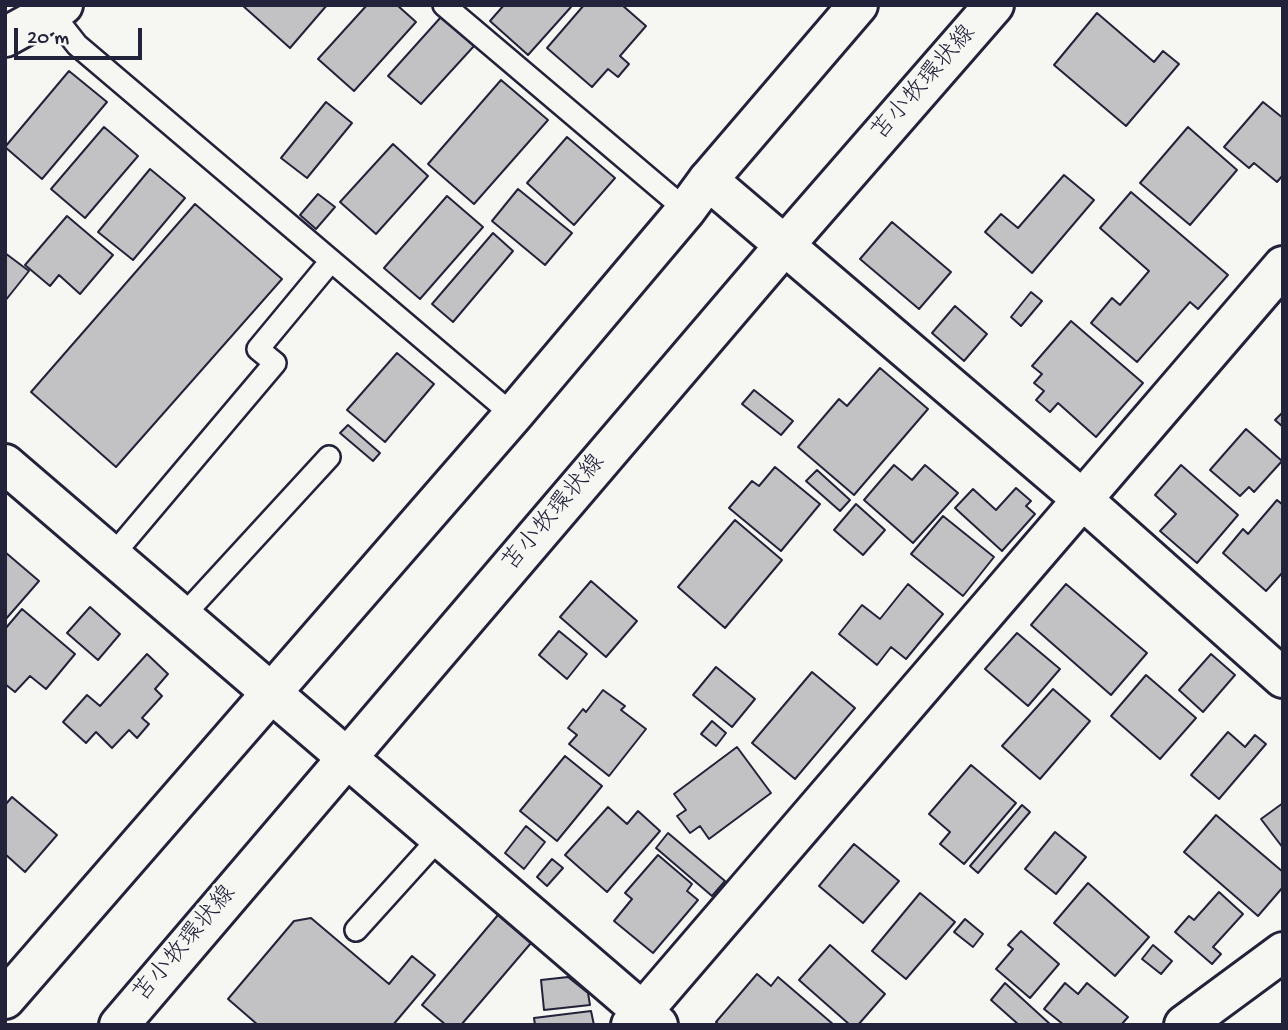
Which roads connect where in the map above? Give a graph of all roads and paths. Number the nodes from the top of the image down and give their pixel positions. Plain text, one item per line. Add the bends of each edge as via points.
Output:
1 (444, 5) edge
2 (858, 5) edge
3 (994, 5) edge
4 (37, 16) edge
5 (708, 180) junction
6 (685, 210) junction
7 (783, 246) junction
8 (331, 261) junction
9 (1283, 266) edge
10 (513, 415) junction
11 (329, 457) dead end
12 (5, 464) edge
13 (1083, 500) junction
14 (112, 556) junction
15 (182, 617) junction
16 (1283, 678) edge
17 (271, 693) junction
18 (347, 757) junction
19 (441, 836) junction
20 (356, 930) dead end
21 (1283, 951) edge
22 (5, 999) edge
23 (644, 1020) edge
24 (119, 1025) edge
25 (1184, 1025) edge

1 - 6 lane
2 - 5 street
3 - 7 street, 苫小牧環状線
4 - 8 lane
5 - 6 street
5 - 7 street
6 - 10 street
7 - 13 street
7 - 18 street, 苫小牧環状線
8 - 10 lane
8 - 14 lane via 258,349 275,363
9 - 13 street
10 - 17 street
11 - 15 lane
12 - 14 street
13 - 16 street
13 - 23 street
14 - 15 street
15 - 17 street
17 - 18 street
17 - 22 street
18 - 19 street
18 - 24 street, 苫小牧環状線
19 - 20 lane
19 - 23 street
21 - 25 street

